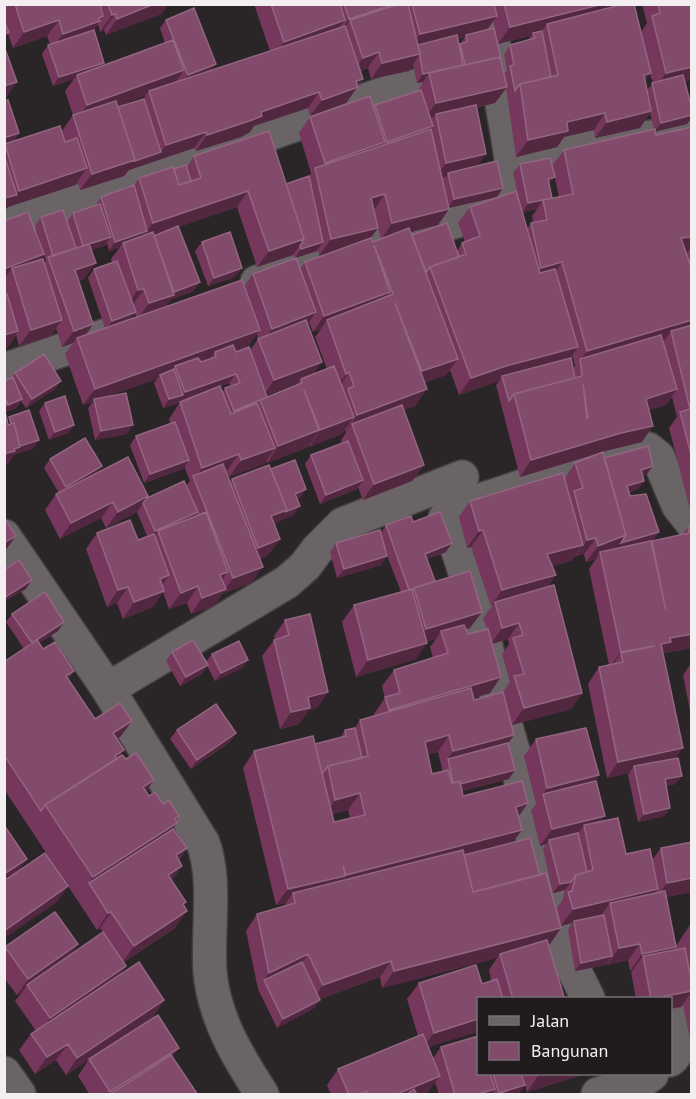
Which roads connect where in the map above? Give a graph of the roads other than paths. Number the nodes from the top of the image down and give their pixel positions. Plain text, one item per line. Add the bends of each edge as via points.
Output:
1 (487, 4) edge
2 (498, 70) junction
3 (692, 137) edge
4 (511, 163) junction
5 (7, 223) edge
6 (229, 291) edge
7 (143, 322) edge
8 (4, 370) edge
9 (462, 477) dead end
10 (692, 523) edge
11 (4, 537) edge
12 (108, 689) junction
13 (668, 932) edge
14 (587, 997) edge
15 (672, 1059) edge
16 (4, 1073) edge
17 (593, 1075) edge
18 (651, 1075) edge
19 (19, 1095) edge
20 (262, 1095) edge
21 (581, 1095) edge
22 (597, 1095) edge

1 - 2 street
2 - 4 street
2 - 5 street via 394,90
3 - 4 street via 627,140
4 - 6 street via 512,194 507,206
7 - 8 street
9 - 12 street via 343,525 287,582
10 - 14 street via 678,505 658,457 640,447 453,509 445,518 480,618 562,946
11 - 12 street
12 - 20 street via 205,849 210,973 219,1017 235,1053
13 - 15 street via 683,1012 681,1036
16 - 19 street
17 - 21 street
18 - 22 street via 640,1083

